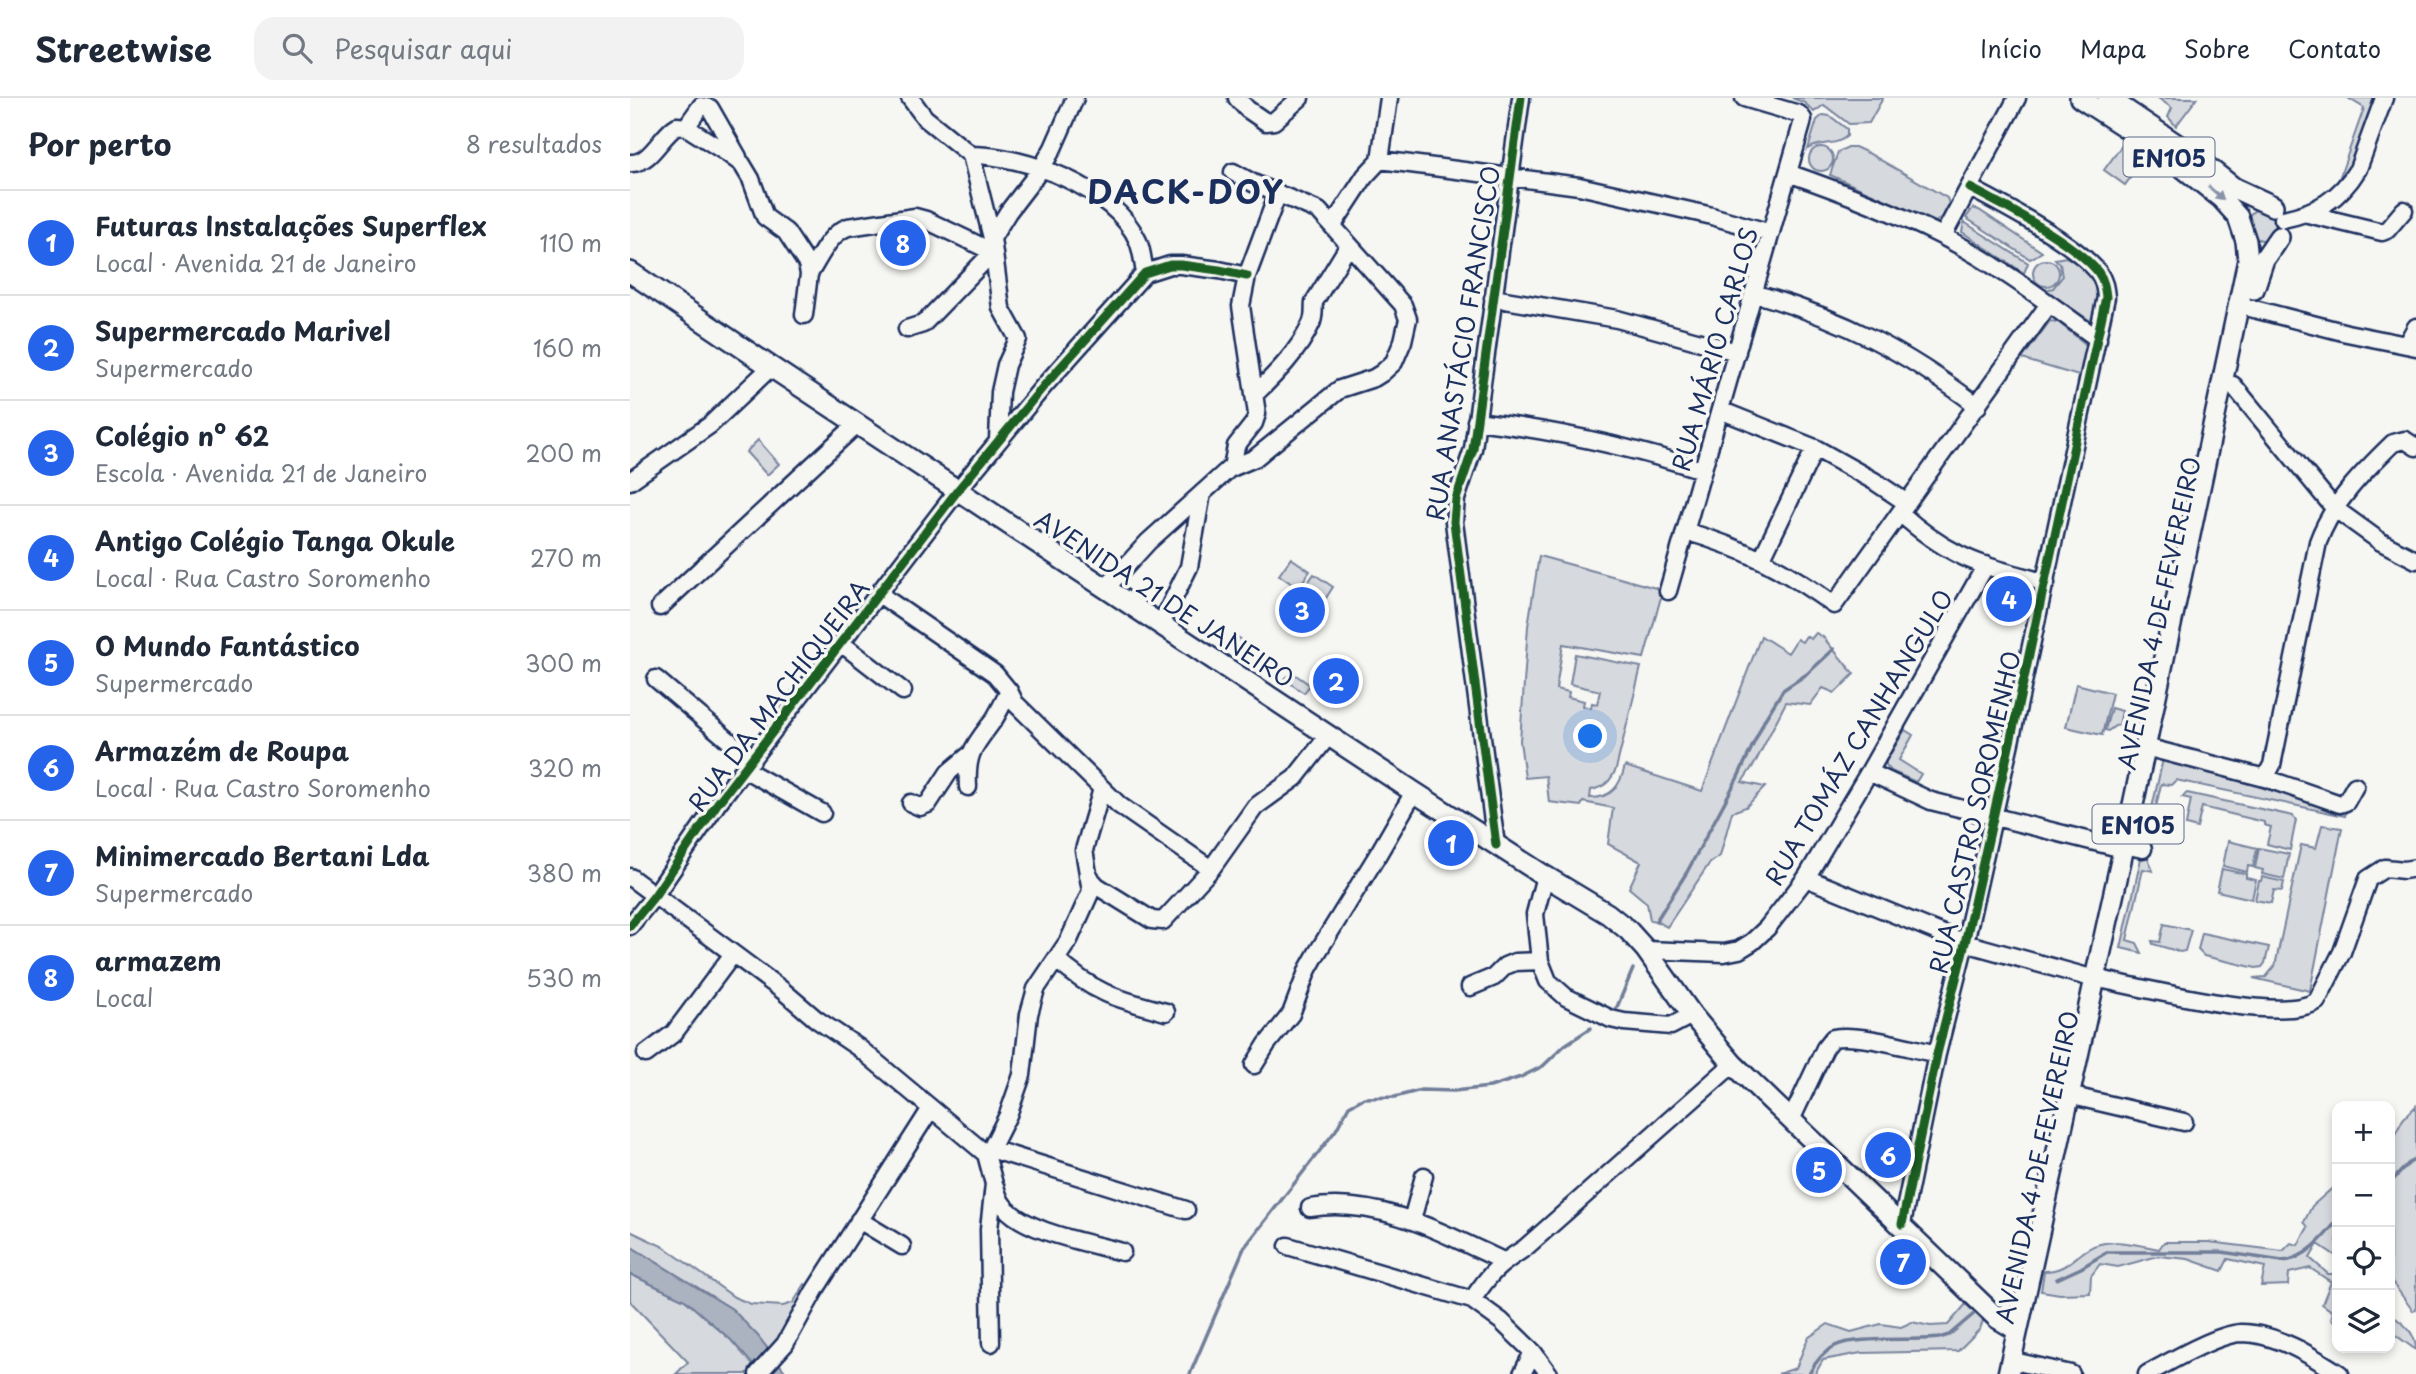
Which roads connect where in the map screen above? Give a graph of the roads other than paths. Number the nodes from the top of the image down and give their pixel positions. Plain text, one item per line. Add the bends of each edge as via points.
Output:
1 (910, 98) edge
2 (1075, 98) edge
3 (1237, 98) edge
4 (1300, 98) edge
5 (1389, 98) edge
6 (1521, 98) edge
7 (1744, 98) edge
8 (2017, 98) edge
9 (2080, 98) edge
10 (2108, 98) edge
11 (2384, 98) edge
12 (686, 127) junction
13 (971, 155) junction
14 (1380, 160) junction
15 (630, 163) edge
16 (742, 164) junction
17 (1041, 169) junction
18 (1233, 172) dead end
19 (1788, 173) junction
20 (1511, 176) junction
21 (1970, 188) junction
22 (1278, 193) junction
23 (2404, 210) dead end
24 (2308, 214) junction
25 (2279, 221) junction
26 (1332, 225) junction
27 (2244, 231) junction
28 (1771, 233) junction
29 (1943, 236) junction
30 (1349, 244) junction
31 (993, 245) junction
32 (630, 272) edge
33 (1145, 273) junction
34 (809, 274) junction
35 (1247, 276) junction
36 (1754, 293) junction
37 (1493, 298) junction
38 (2049, 304) junction
39 (2250, 308) junction
40 (804, 315) dead end
41 (2416, 327) edge
42 (908, 329) dead end
43 (2098, 339) junction
44 (2411, 346) edge
45 (1737, 352) junction
46 (771, 368) junction
47 (2233, 385) junction
48 (1254, 395) junction
49 (1978, 406) junction
50 (1720, 410) junction
51 (1476, 421) junction
52 (857, 424) junction
53 (998, 440) junction
54 (2416, 447) edge
55 (1815, 448) junction
56 (1232, 468) junction
57 (1702, 470) junction
58 (630, 481) edge
59 (958, 490) junction
60 (1202, 493) junction
61 (1904, 508) junction
62 (2334, 508) junction
63 (1685, 531) junction
64 (1762, 558) junction
65 (2416, 560) edge
66 (1986, 565) junction
67 (2046, 583) junction
68 (1106, 588) junction
69 (1668, 591) dead end
70 (879, 594) junction
71 (660, 607) dead end
72 (1161, 624) junction
73 (841, 643) junction
74 (656, 679) dead end
75 (904, 691) dead end
76 (1009, 691) junction
77 (1329, 735) junction
78 (2153, 750) junction
79 (968, 756) junction
80 (748, 764) junction
81 (1869, 772) junction
82 (2265, 778) junction
83 (2355, 786) dead end
84 (968, 787) dead end
85 (1102, 789) junction
86 (1414, 792) junction
87 (911, 803) dead end
88 (821, 813) dead end
89 (1993, 817) junction
90 (1496, 845) junction
91 (2133, 848) junction
92 (2416, 868) edge
93 (1211, 869) junction
94 (1088, 876) junction
95 (1545, 876) junction
96 (630, 877) edge
97 (1806, 877) junction
98 (655, 895) junction
99 (630, 926) edge
100 (1965, 943) junction
101 (1646, 950) junction
102 (733, 954) junction
103 (1056, 959) junction
104 (1540, 961) junction
105 (2099, 979) junction
106 (1470, 987) dead end
107 (1166, 1013) dead end
108 (1692, 1015) junction
109 (646, 1054) dead end
110 (1937, 1054) junction
111 (1733, 1064) junction
112 (1254, 1065) dead end
113 (2077, 1097) junction
114 (930, 1110) junction
115 (1791, 1120) junction
116 (2184, 1122) dead end
117 (988, 1151) junction
118 (1424, 1176) dead end
119 (994, 1184) junction
120 (1310, 1208) dead end
121 (1186, 1210) dead end
122 (859, 1220) junction
123 (1412, 1220) junction
124 (1902, 1224) junction
125 (902, 1245) dead end
126 (1287, 1246) dead end
127 (1122, 1252) dead end
128 (1503, 1261) junction
129 (1472, 1300) junction
130 (2017, 1330) junction
131 (991, 1343) dead end
132 (1532, 1352) junction
133 (2014, 1370) edge
134 (758, 1374) edge
135 (1522, 1374) edge
136 (1549, 1374) edge
137 (2071, 1374) edge
138 (2147, 1374) edge
139 (2340, 1374) edge

1 - 13 street via 925,118
2 - 17 street
3 - 4 street via 1266,122 1274,121
5 - 14 street
6 - 20 street, RUA ANASTÁCIO FRANCISCO
7 - 19 street, RUA MÁRIO CARLOS via 1791,111 1802,119
8 - 21 street
9 -> 27 main road, EN105 via 2144,138 2212,190 2231,208
10 - 25 main road, EN105
11 - 24 street via 2353,177 2328,203
12 - 15 street via 669,130 643,161
12 - 16 street
12 - 16 street via 701,106 710,108
13 - 17 street via 996,156
13 - 31 street
14 - 20 street
14 - 26 street
16 - 34 street via 765,217 786,232
17 - 31 street via 1008,212
17 - 33 street via 1078,183 1112,207 1138,241
18 - 22 street
19 - 28 street, RUA MÁRIO CARLOS
19 - 29 street
20 - 28 street via 1645,200
20 - 37 street, RUA ANASTÁCIO FRANCISCO
21 - 29 street
21 - 43 street, RUA CASTRO SOROMENHO via 2059,240 2100,274 2106,297
22 - 26 street via 1310,205
22 - 35 street
23 - 24 street via 2382,232
24 - 25 street
25 - 27 main road via 2271,244 2260,245
25 - 27 main road via 2263,204 2252,207 2245,215
25 - 39 main road, AVENIDA 4 DE FEVEREIRO / EN105
26 - 30 street
27 - 91 main road, AVENIDA 4 DE FEVEREIRO / EN105 via 2248,260 2240,306
28 - 36 street, RUA MÁRIO CARLOS
29 - 38 street
30 - 48 street via 1314,302 1312,324 1280,371
30 - 56 street via 1407,312 1394,362 1374,378 1340,389 1255,458
31 - 34 street via 915,217 848,226 833,237
31 - 42 street via 923,324
31 - 53 street via 1001,308 1018,339 1000,392
32 - 46 main road, AVENIDA 21 DE JANEIRO
33 - 35 street via 1181,265
33 - 53 street, RUA DA MACHIQUEIRA
34 - 40 street
35 - 48 street via 1241,306
36 - 45 street, RUA MÁRIO CARLOS
36 - 49 street via 1874,338
37 - 45 street via 1617,318
37 - 51 street, RUA ANASTÁCIO FRANCISCO
38 - 43 street
38 - 49 street
39 - 44 street
39 - 47 main road, AVENIDA 4 DE FEVEREIRO / EN105
41 - 44 street
43 - 67 street, RUA CASTRO SOROMENHO
45 - 50 street, RUA MÁRIO CARLOS
46 - 52 main road, AVENIDA 21 DE JANEIRO
46 - 58 street via 710,425
47 - 62 street
47 - 78 main road, AVENIDA 4 DE FEVEREIRO / EN105
48 - 56 street via 1254,424 1236,446
49 - 61 street
50 - 55 street
50 - 57 street, RUA MÁRIO CARLOS
51 - 57 street via 1597,441
51 - 90 street, RUA ANASTÁCIO FRANCISCO via 1454,522
52 - 59 main road, AVENIDA 21 DE JANEIRO
52 - 71 street
53 - 59 street, RUA DA MACHIQUEIRA
54 - 62 street via 2405,440 2393,443
55 - 61 street via 1874,481
55 - 64 street
56 - 60 street
57 - 63 street, RUA MÁRIO CARLOS
59 - 68 main road, AVENIDA 21 DE JANEIRO
59 - 70 street, RUA DA MACHIQUEIRA
60 - 68 street
60 - 72 street via 1189,567
61 - 64 street via 1834,605
61 - 66 street via 1925,534
62 - 65 street via 2381,542
62 - 82 street via 2318,542 2272,765
63 - 64 street
63 - 69 street, RUA MÁRIO CARLOS
66 - 67 street
66 - 81 street, RUA TOMÁZ CANHANGULO
67 - 89 street, RUA CASTRO SOROMENHO
68 - 72 main road, AVENIDA 21 DE JANEIRO
70 - 73 street, RUA DA MACHIQUEIRA
70 - 76 street via 995,674
72 - 77 main road, AVENIDA 21 DE JANEIRO
73 - 75 street
73 - 80 street, RUA DA MACHIQUEIRA
74 - 80 street
76 - 79 street
76 - 85 street via 1015,703
77 - 86 main road, AVENIDA 21 DE JANEIRO
77 - 93 street via 1295,778 1255,807
78 - 82 street
78 - 91 main road, AVENIDA 4 DE FEVEREIRO / EN105
79 - 84 street
79 - 87 street via 949,772 928,804
80 - 88 street
80 - 98 street, RUA DA MACHIQUEIRA
81 - 89 street via 1931,801
81 - 97 street, RUA TOMÁZ CANHANGULO
82 - 83 street via 2340,804
85 - 93 street
85 - 94 street via 1084,850
86 - 90 main road, AVENIDA 21 DE JANEIRO
86 - 112 street via 1312,961 1291,1014
89 - 91 street
89 - 100 street, RUA CASTRO SOROMENHO
90 - 95 main road, AVENIDA 21 DE JANEIRO
91 - 105 main road, AVENIDA 4 DE FEVEREIRO / EN105
92 - 105 street via 2385,868 2368,879 2342,953 2311,1005 2281,1009 2249,1006
93 - 94 street via 1163,920 1152,920
94 - 103 street via 1091,891
95 - 101 main road, AVENIDA 21 DE JANEIRO via 1608,914
95 - 104 street via 1535,914
96 - 98 street
97 - 100 street
97 - 101 street, RUA TOMÁZ CANHANGULO via 1767,928 1739,950
98 - 99 street, RUA DA MACHIQUEIRA
98 - 102 street
100 - 105 street
100 - 110 street, RUA CASTRO SOROMENHO
101 - 108 main road, AVENIDA 21 DE JANEIRO
102 - 109 street via 674,1033
102 - 114 street via 859,1048
103 - 107 street via 1101,993
103 - 117 street via 1036,989 1022,1075 1008,1115
104 - 106 street via 1515,962
104 - 108 street via 1548,981 1566,997 1611,1019 1671,1026
105 - 113 main road, AVENIDA 4 DE FEVEREIRO / EN105
105 - 130 main road, AVENIDA 4 DE FEVEREIRO / EN105
108 - 111 main road, AVENIDA 21 DE JANEIRO
110 - 115 street via 1833,1038
110 - 124 street, RUA CASTRO SOROMENHO
111 - 115 main road, AVENIDA 21 DE JANEIRO
111 - 128 street via 1525,1248
113 - 116 street
113 - 133 main road, AVENIDA 4 DE FEVEREIRO / EN105
114 - 117 street
114 - 122 street
115 - 124 main road, AVENIDA 21 DE JANEIRO
117 - 119 street
117 - 121 street
118 - 123 street
119 - 127 street via 1003,1206 1020,1220
119 - 131 street via 989,1229
120 - 123 street via 1351,1205
122 - 125 street
122 - 134 street via 785,1344
123 - 128 street
124 - 130 main road, AVENIDA 21 DE JANEIRO via 1997,1318
126 - 129 street
128 - 129 street
129 - 132 street
130 - 133 main road, AVENIDA 4 DE FEVEREIRO / EN105
132 - 135 street
132 - 136 street
133 - 137 street
138 - 139 street via 2226,1336 2242,1333 2275,1340

